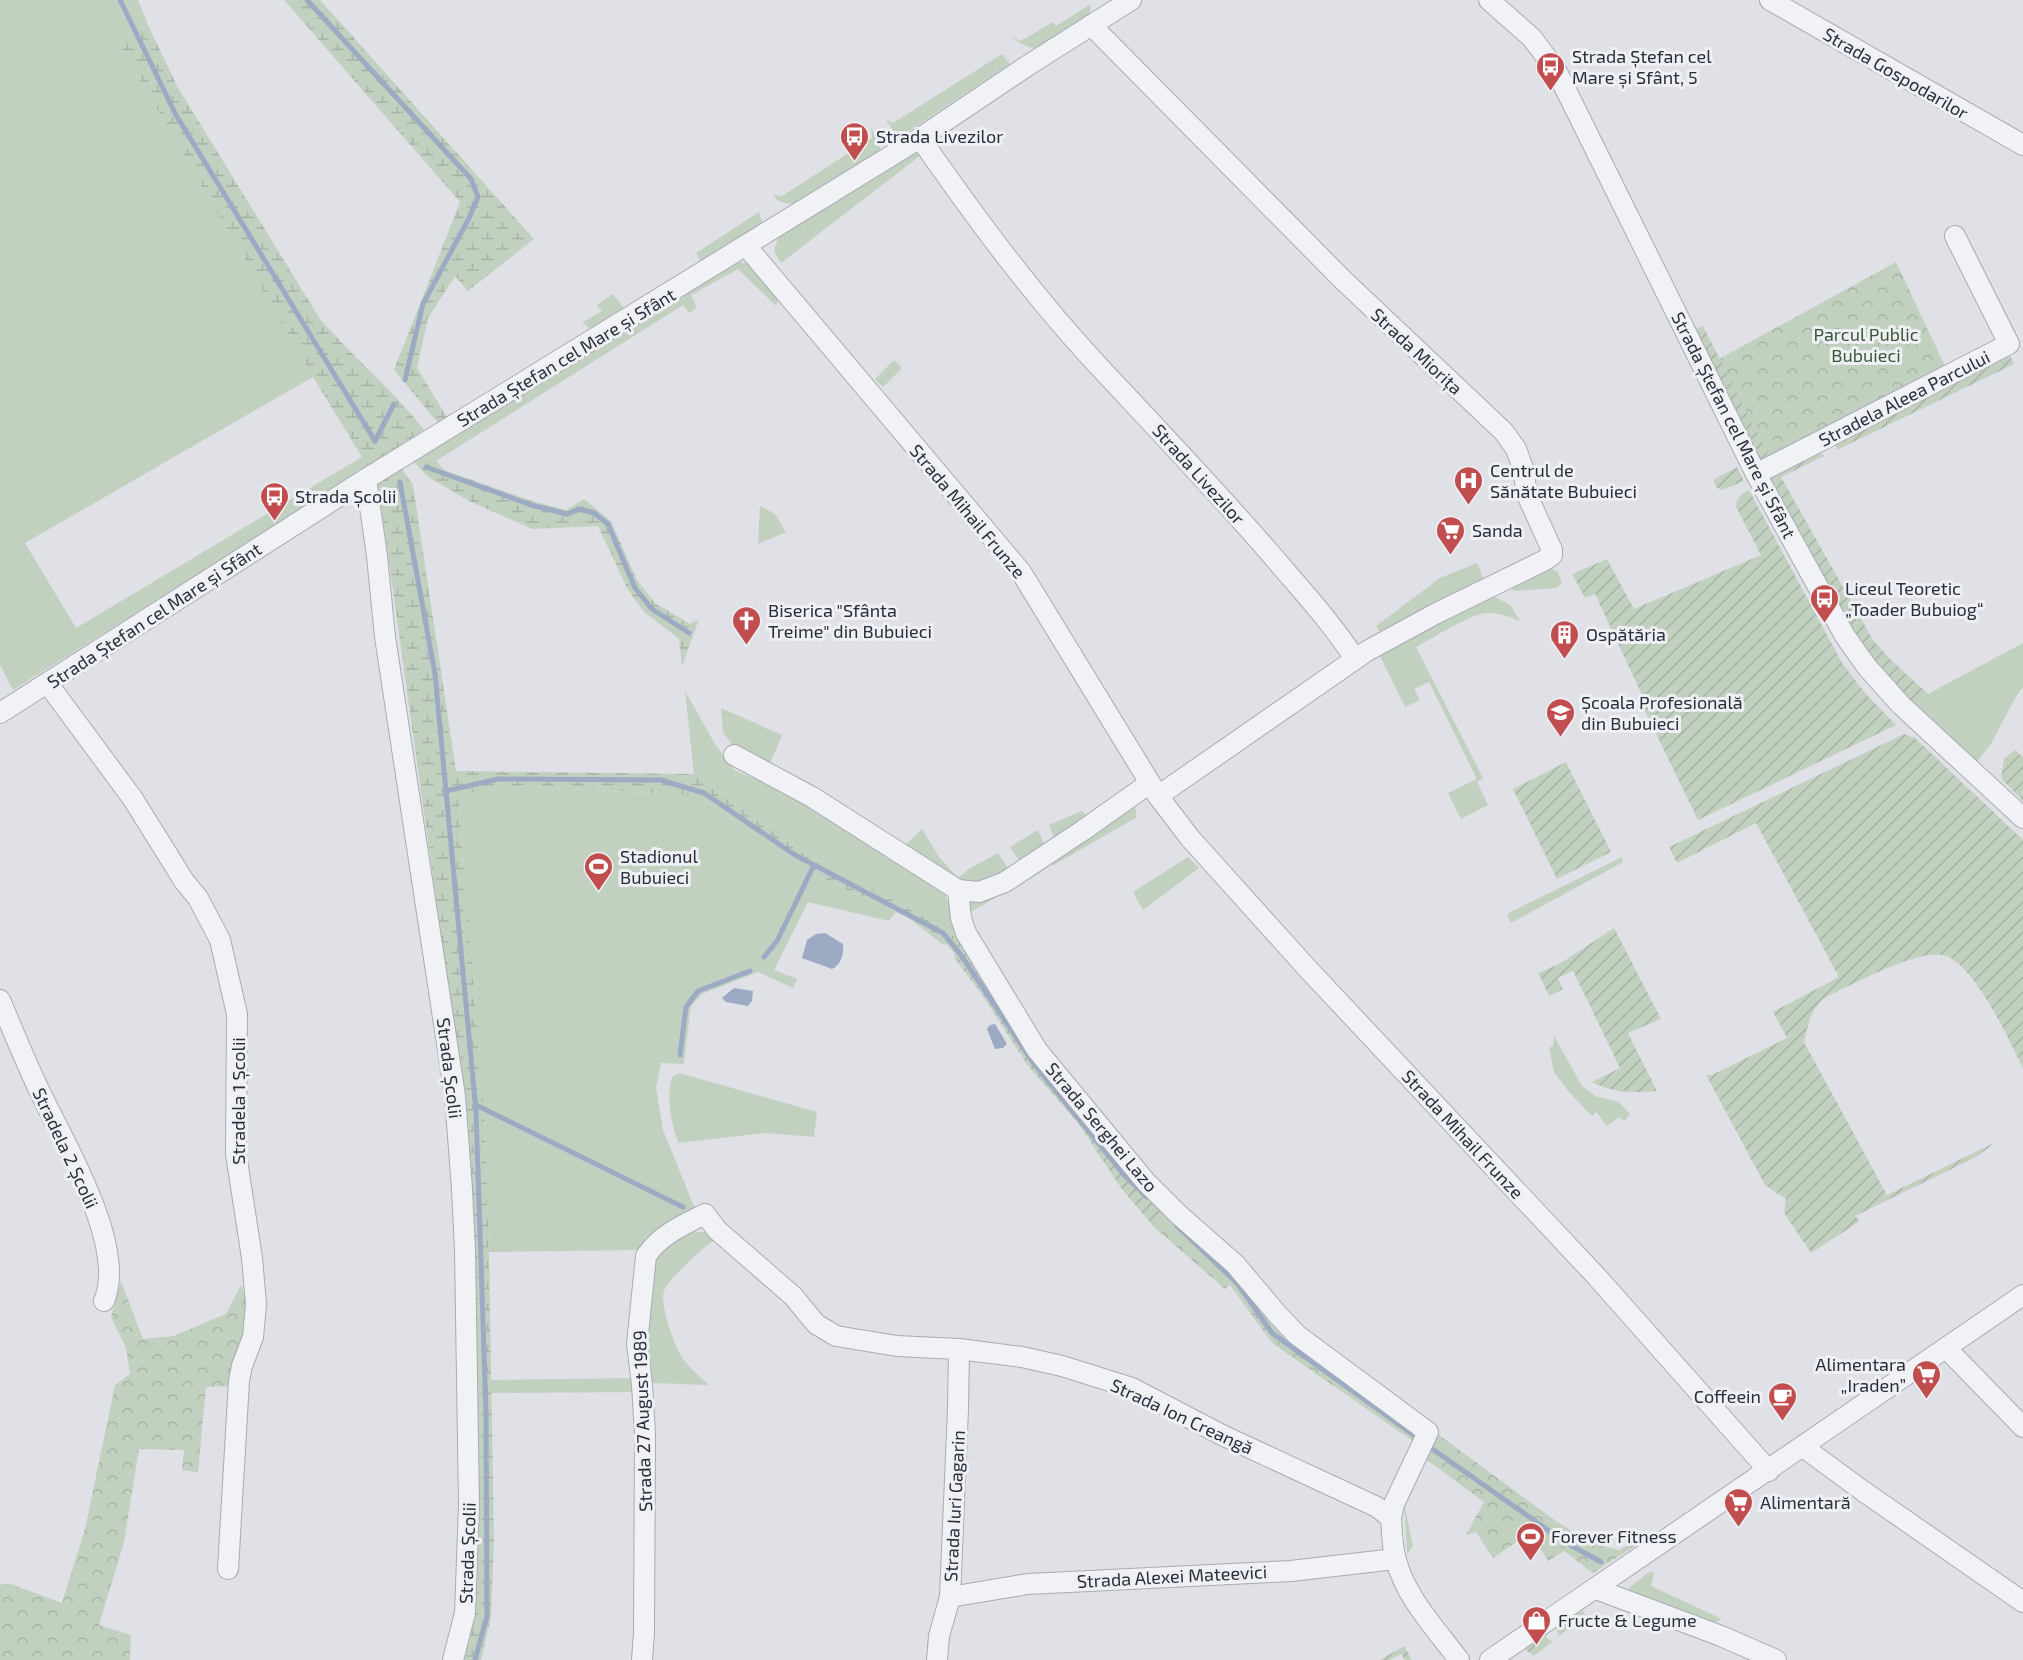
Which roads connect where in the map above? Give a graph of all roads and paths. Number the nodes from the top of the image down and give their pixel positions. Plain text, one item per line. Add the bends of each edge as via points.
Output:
1 (1131, 0) edge
2 (1489, 0) edge
3 (1770, 0) edge
4 (1091, 26) junction
5 (920, 138) junction
6 (2023, 145) edge
7 (1955, 236) dead end
8 (747, 247) junction
9 (1756, 474) junction
10 (366, 479) junction
11 (1361, 655) junction
12 (48, 684) junction
13 (0, 713) edge
14 (734, 755) dead end
15 (1154, 790) junction
16 (2023, 818) edge
17 (958, 890) junction
18 (0, 1000) edge
19 (705, 1214) joint
20 (2023, 1295) edge
21 (104, 1301) dead end
22 (1946, 1348) junction
23 (959, 1350) junction
24 (2023, 1427) edge
25 (1803, 1447) junction
26 (1769, 1471) junction
27 (1391, 1518) junction
28 (1395, 1559) junction
29 (228, 1569) dead end
30 (1596, 1589) junction
31 (950, 1597) junction
32 (2023, 1602) edge
33 (453, 1660) edge
34 (642, 1660) edge
35 (937, 1660) edge
36 (1459, 1660) edge
37 (1490, 1660) edge
38 (1776, 1660) edge

1 - 4 street, Strada Ștefan cel Mare și Sfânt
2 - 9 street, Strada Ștefan cel Mare și Sfânt via 1532,38 1556,70
3 - 6 street, Strada Gospodarilor
4 - 5 street, Strada Ștefan cel Mare și Sfânt
4 - 11 street, Strada Miorița via 1343,280 1504,432 1516,449 1527,495 1552,555
5 - 8 street, Strada Ștefan cel Mare și Sfânt
5 - 11 street, Strada Livezilor via 1018,272
7 - 9 street, Stradela Aleea Parcului via 2009,344
8 - 10 street, Strada Ștefan cel Mare și Sfânt
8 - 15 street, Strada Mihail Frunze via 1021,572
9 - 16 street, Strada Ștefan cel Mare și Sfânt via 1867,667 1901,705
10 - 12 street, Strada Ștefan cel Mare și Sfânt
10 - 33 street, Strada Școlii via 459,1143 465,1251 469,1505 465,1612
11 - 15 street
12 - 13 street, Strada Ștefan cel Mare și Sfânt
12 - 29 street, Stradela 1 Școlii via 133,799 198,898 220,940 234,1000 238,1031 236,1154 256,1304 253,1337 239,1381
14 - 17 street via 812,797
15 - 17 street via 1005,882 979,892
15 - 26 street, Strada Mihail Frunze via 1213,866 1598,1278
17 - 27 street, Strada Serghei Lazo via 966,933 1037,1050 1146,1182 1235,1264 1296,1335 1428,1432
18 - 21 street, Stradela 2 Școlii via 100,1221 108,1264
19 - 23 street, Strada Ion Creangă via 717,1230 793,1296 816,1324 836,1336 897,1346
19 - 34 street, Strada 27 August 1989 via 663,1237 646,1256 637,1344 645,1434
20 - 22 street
22 - 24 street
22 - 25 street
23 - 27 street, Strada Ion Creangă via 1022,1357 1132,1388 1232,1440 1377,1507
23 - 31 street, Strada Iuri Gagarin
25 - 26 street
25 - 32 street
26 - 30 street
27 - 28 street
28 - 31 street, Strada Alexei Mateevici via 1291,1570 1028,1584
28 - 36 street via 1412,1597
30 - 37 street
30 - 38 street
31 - 35 street, Strada Iuri Gagarin

